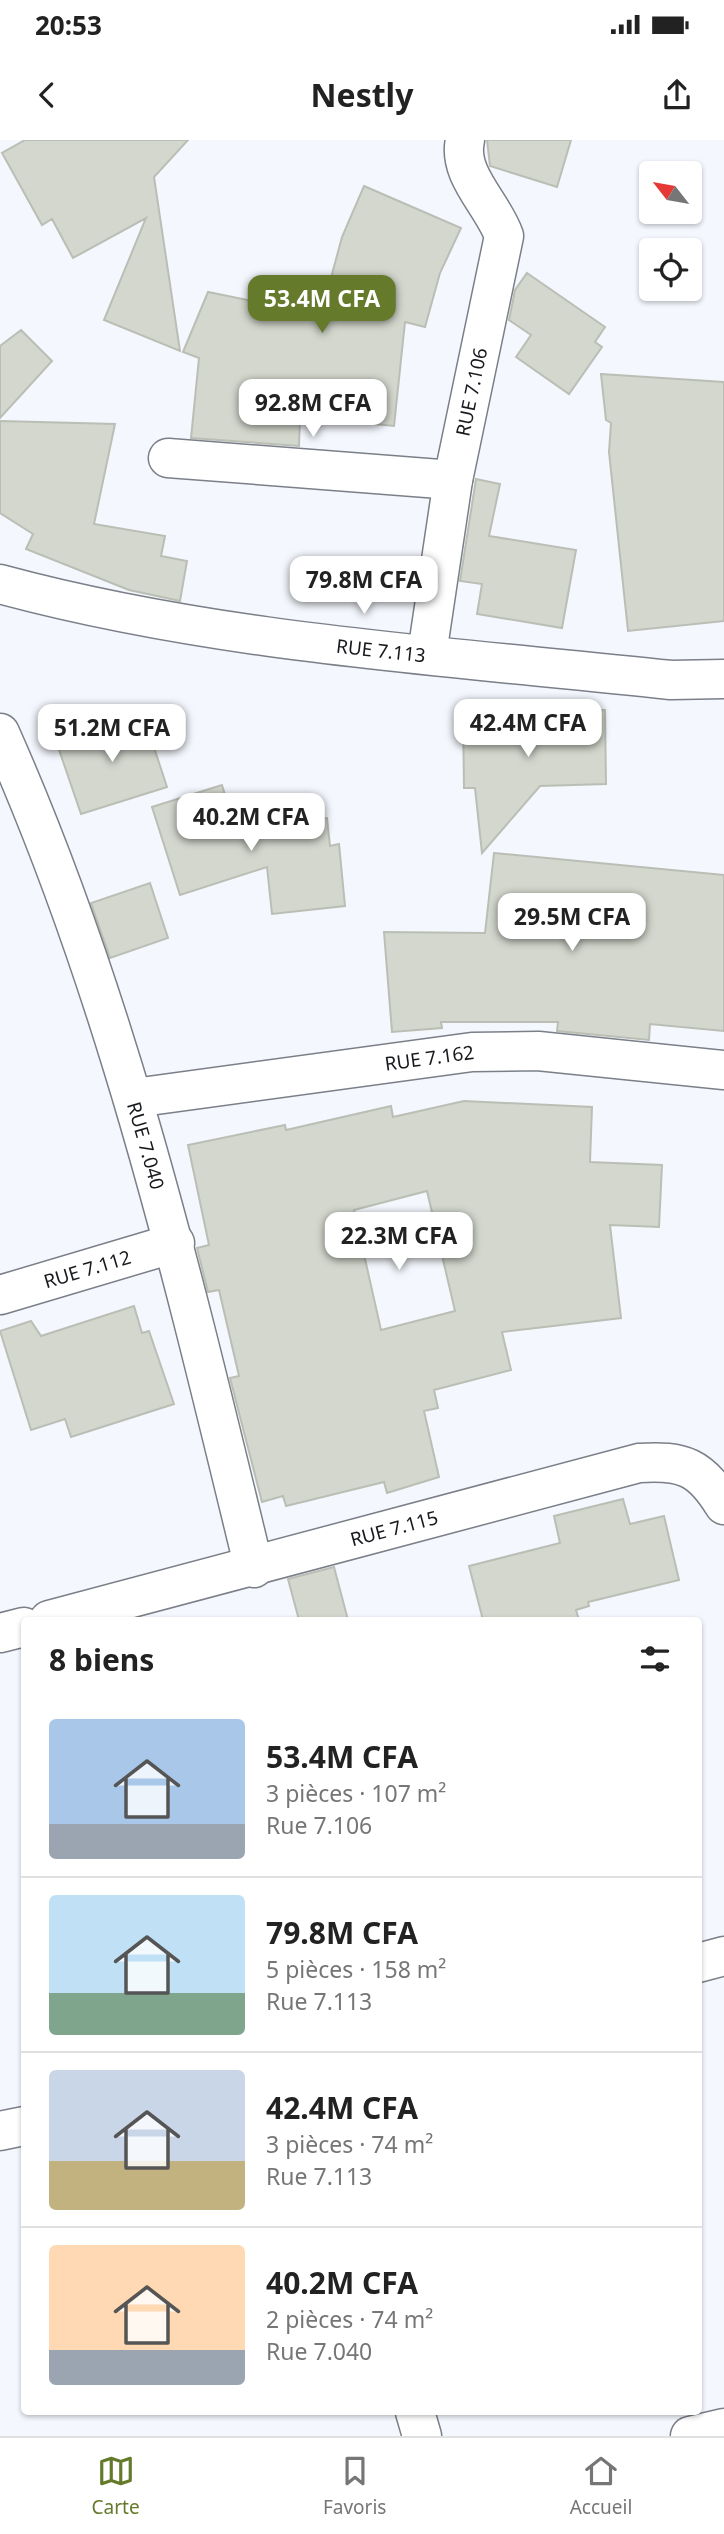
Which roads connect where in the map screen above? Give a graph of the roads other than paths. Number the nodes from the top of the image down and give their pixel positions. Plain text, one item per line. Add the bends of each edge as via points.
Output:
1 (465, 140) edge
2 (168, 458) dead end
3 (453, 481) junction
4 (0, 584) edge
5 (427, 654) junction
6 (724, 679) edge
7 (0, 733) edge
8 (724, 1070) edge
9 (134, 1098) junction
10 (175, 1243) junction
11 (0, 1295) edge
12 (724, 1505) edge
13 (254, 1568) junction
14 (61, 1617) edge
15 (21, 1628) edge
16 (0, 1633) edge
17 (724, 1956) edge
18 (702, 1962) edge
19 (21, 2127) edge
20 (0, 2131) edge
21 (416, 2415) edge
22 (724, 2428) edge
23 (422, 2436) edge
24 (690, 2436) edge

1 - 3 street, RUE 7.106 via 462,152 472,180 498,218 504,236
2 - 3 street
3 - 5 street, RUE 7.106
4 - 5 street, RUE 7.113 via 244,633
5 - 6 street, RUE 7.113 via 671,680
7 - 9 street, RUE 7.040 via 31,803
8 - 9 street, RUE 7.162 via 538,1051 472,1052
9 - 10 street, RUE 7.040
10 - 11 street, RUE 7.112
10 - 13 street, RUE 7.040
12 - 13 street, RUE 7.115 via 699,1472 671,1461 639,1463
13 - 14 street, RUE 7.115
15 - 16 street
17 - 18 street
19 - 20 street
21 - 23 street
22 - 24 street

